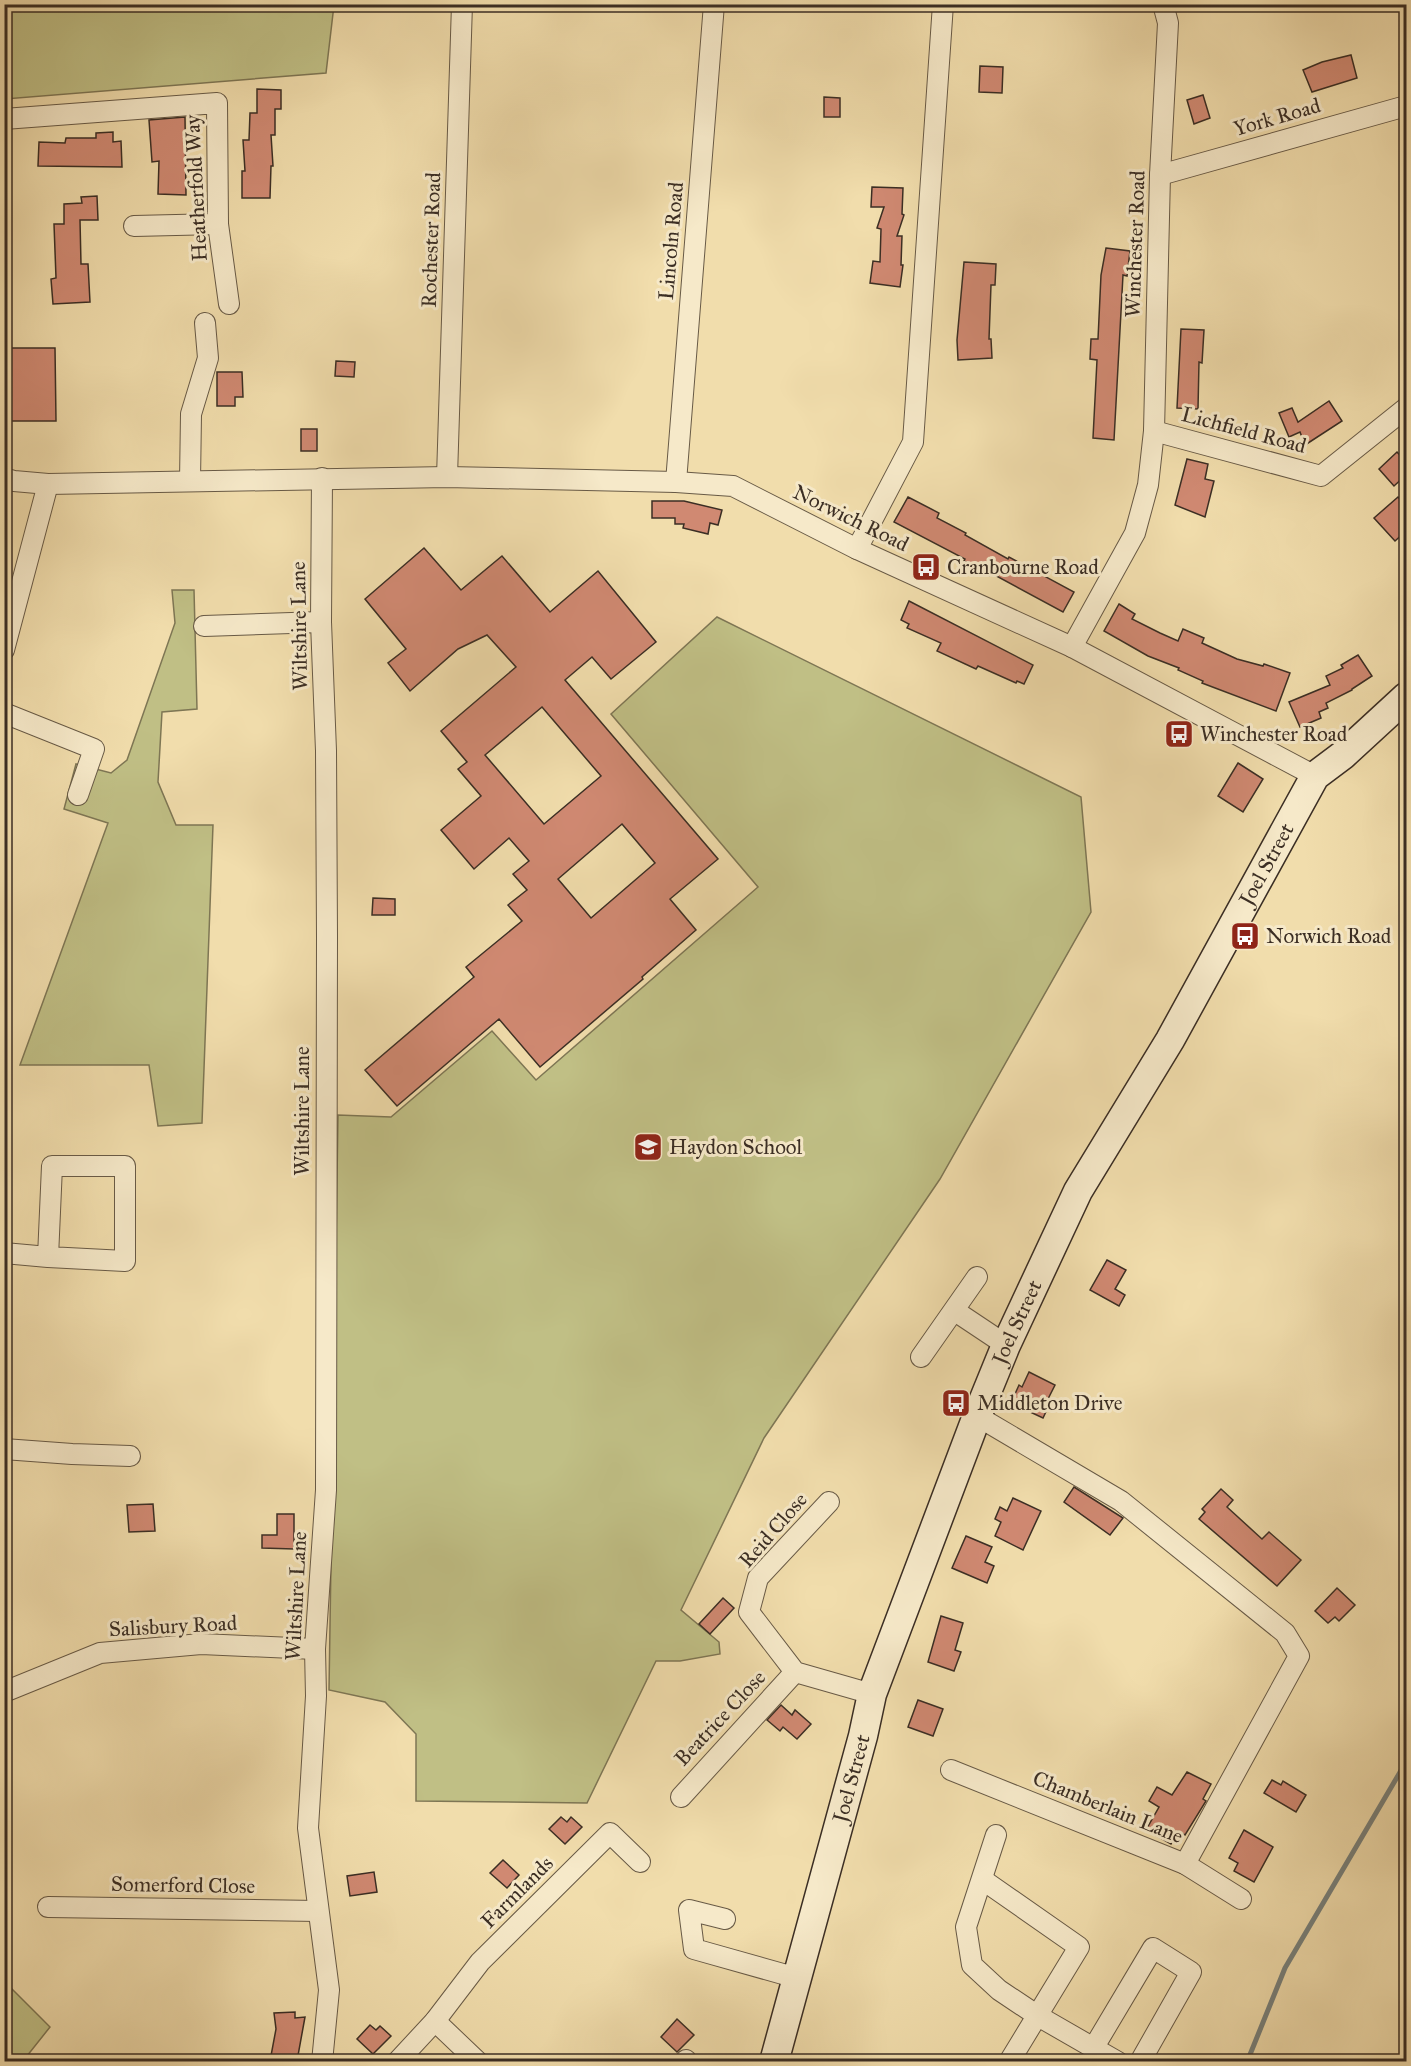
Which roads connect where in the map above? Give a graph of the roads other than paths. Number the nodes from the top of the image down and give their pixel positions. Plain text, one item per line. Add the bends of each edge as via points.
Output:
1 (462, 4) edge
2 (714, 4) edge
3 (943, 4) edge
4 (1163, 4) edge
5 (1407, 106) edge
6 (4, 119) edge
7 (1160, 175) junction
8 (218, 224) junction
9 (135, 226) dead end
10 (229, 304) dead end
11 (205, 323) dead end
12 (1407, 408) edge
13 (1154, 431) junction
14 (447, 477) junction
15 (4, 478) edge
16 (322, 478) junction
17 (190, 481) junction
18 (676, 482) junction
19 (48, 484) junction
20 (857, 549) junction
21 (321, 622) junction
22 (204, 626) dead end
23 (1072, 647) junction
24 (4, 650) edge
25 (1407, 697) edge
26 (4, 712) edge
27 (1315, 776) junction
28 (78, 795) dead end
29 (4, 1253) edge
30 (48, 1257) junction
31 (977, 1277) dead end
32 (955, 1311) junction
33 (1006, 1345) junction
34 (921, 1357) dead end
35 (977, 1416) junction
36 (4, 1449) edge
37 (130, 1456) dead end
38 (829, 1502) dead end
39 (315, 1649) junction
40 (795, 1672) junction
41 (4, 1692) edge
42 (872, 1694) junction
43 (951, 1770) dead end
44 (681, 1797) dead end
45 (996, 1835) dead end
46 (640, 1862) dead end
47 (1185, 1864) junction
48 (983, 1880) junction
49 (1241, 1899) dead end
50 (48, 1907) dead end
51 (318, 1911) junction
52 (725, 1919) dead end
53 (797, 1978) junction
54 (1038, 2016) junction
55 (435, 2021) junction
56 (1094, 2047) junction
57 (322, 2061) edge
58 (397, 2061) edge
59 (478, 2061) edge
60 (774, 2061) edge
61 (1009, 2061) edge
62 (1118, 2061) edge
63 (1140, 2061) edge

1 - 14 street, Rochester Road
2 - 18 street, Lincoln Road
3 - 20 street via 914,442
4 - 7 street, Winchester Road via 1167,23
5 - 7 street, York Road
6 - 8 street, Heatherfold Way via 217,103
7 - 13 street, Winchester Road
8 - 9 street
8 - 10 street, Heatherfold Way
11 - 17 street via 208,358 191,414
12 - 13 street, Lichfield Road via 1321,476
13 - 23 street, Winchester Road via 1148,485 1135,533
14 - 16 street, Norwich Road
14 - 18 street, Norwich Road
15 - 19 street
16 - 17 street
16 - 21 street, Wiltshire Lane
17 - 19 street
18 - 20 street, Norwich Road via 733,486
19 - 24 street
20 - 23 street, Norwich Road
21 - 22 street
21 - 39 street, Wiltshire Lane via 326,751 326,1490
23 - 27 street, Norwich Road
25 - 27 main road, Joel Street
26 - 28 street via 94,750
27 - 33 main road, Joel Street via 1170,1040 1078,1191
29 - 30 street
30 - 30 street via 52,1166 125,1166 125,1261
31 - 32 street
32 - 33 street
32 - 34 street
33 - 35 main road, Joel Street
35 - 42 main road, Joel Street
35 - 47 street via 1121,1501 1285,1633 1299,1656
36 - 37 street
38 - 40 street, Reid Close via 758,1578 749,1612
39 - 41 street, Salisbury Road via 201,1644 99,1653
39 - 51 street, Wiltshire Lane via 308,1828
40 - 42 street
40 - 44 street, Beatrice Close
42 - 53 main road, Joel Street
43 - 47 street, Chamberlain Lane
45 - 48 street
46 - 55 street, Farmlands via 610,1833 480,1962
47 - 49 street, Chamberlain Lane
48 - 54 street via 966,1927 972,1965 999,1990
48 - 54 street via 1079,1947
50 - 51 street, Somerford Close
51 - 57 street, Wiltshire Lane via 329,1990
52 - 53 street via 689,1910 694,1949
53 - 60 main road, Joel Street
54 - 56 street
54 - 61 street
55 - 58 street, Farmlands
55 - 59 street
56 - 62 street
56 - 63 street via 1153,1948 1191,1972

